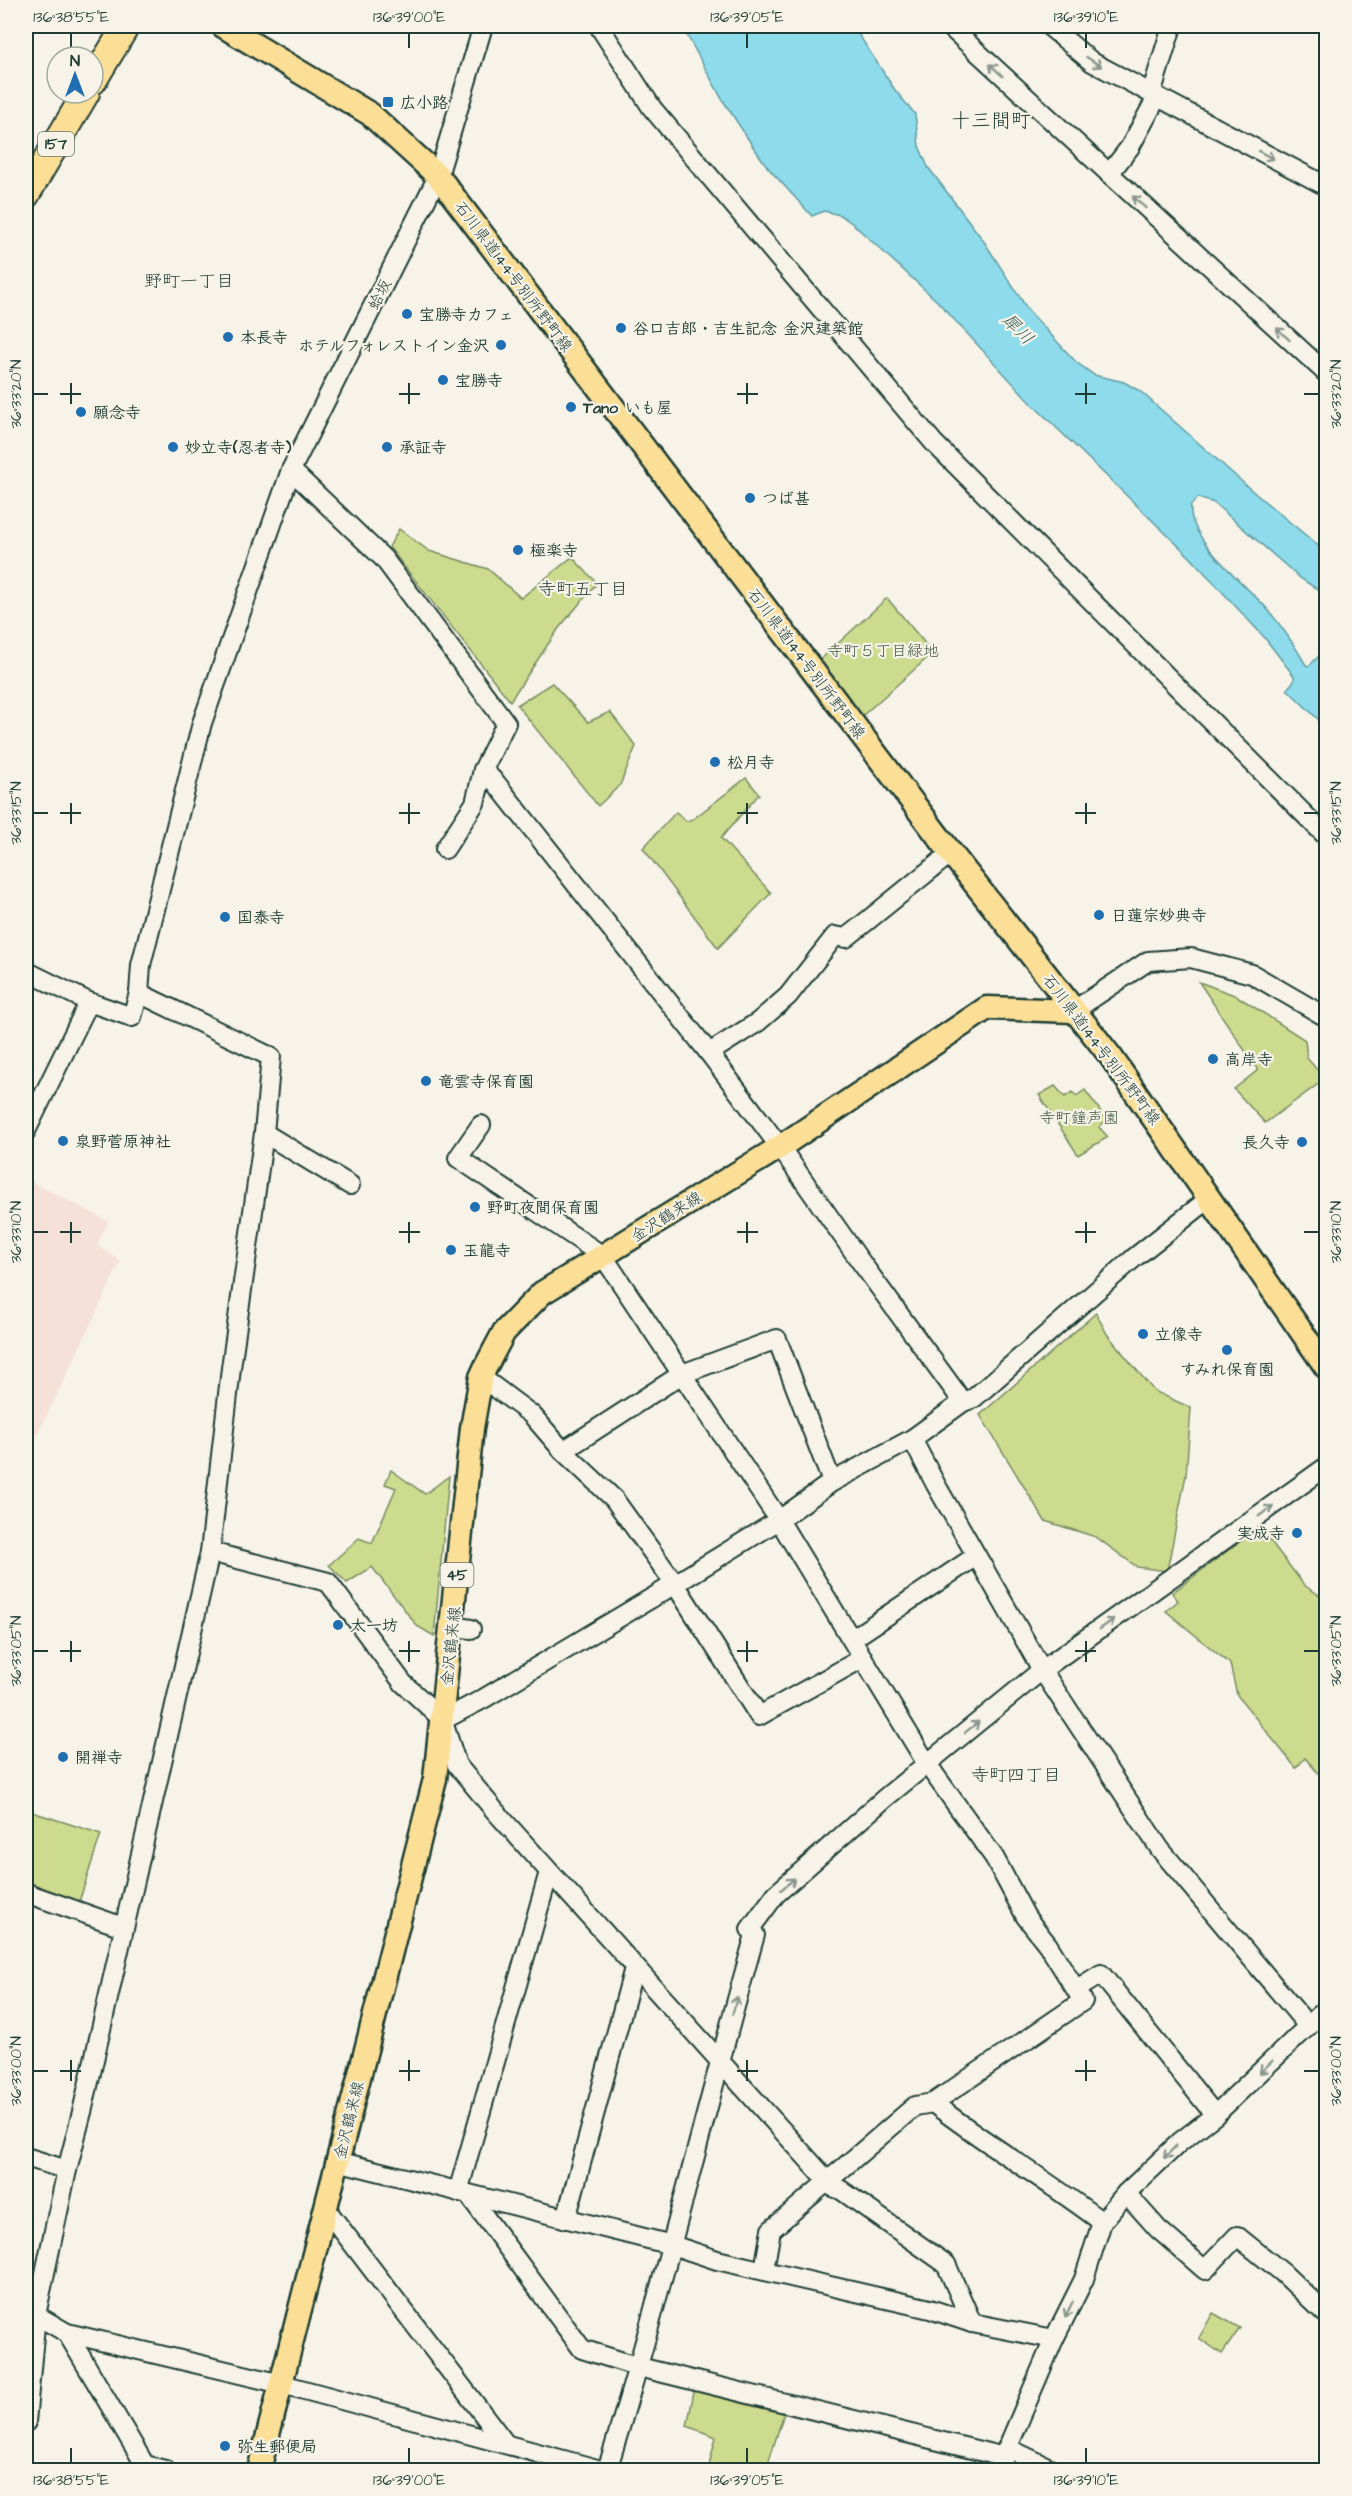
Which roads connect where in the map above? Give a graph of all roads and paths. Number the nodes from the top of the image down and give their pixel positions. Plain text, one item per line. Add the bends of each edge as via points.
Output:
1 (126, 26) edge
2 (223, 26) edge
3 (483, 26) edge
4 (599, 26) edge
5 (949, 26) edge
6 (1049, 26) edge
7 (1172, 26) edge
8 (105, 61) edge
9 (1154, 96) junction
10 (79, 105) edge
11 (1109, 174) junction
12 (438, 176) junction
13 (1326, 186) edge
14 (26, 195) edge
15 (1326, 373) edge
16 (291, 470) junction
17 (483, 770) junction
18 (1326, 836) edge
19 (445, 849) dead end
20 (951, 853) junction
21 (26, 971) edge
22 (139, 993) junction
23 (89, 1002) junction
24 (1073, 1011) junction
25 (1326, 1017) edge
26 (710, 1053) junction
27 (481, 1125) dead end
28 (26, 1131) edge
29 (264, 1133) junction
30 (780, 1147) junction
31 (350, 1185) dead end
32 (1210, 1198) junction
33 (603, 1256) junction
34 (1326, 1367) edge
35 (682, 1374) junction
36 (481, 1377) junction
37 (963, 1402) junction
38 (912, 1439) junction
39 (563, 1451) junction
40 (1326, 1467) edge
41 (832, 1482) junction
42 (779, 1520) junction
43 (210, 1552) junction
44 (976, 1556) junction
45 (675, 1584) junction
46 (852, 1639) junction
47 (863, 1658) junction
48 (1042, 1670) junction
49 (442, 1720) junction
50 (927, 1764) junction
51 (549, 1872) junction
52 (26, 1893) edge
53 (123, 1927) junction
54 (634, 1968) junction
55 (1077, 1989) junction
56 (1326, 2009) edge
57 (1308, 2026) junction
58 (719, 2061) junction
59 (933, 2103) junction
60 (1215, 2115) junction
61 (26, 2157) edge
62 (337, 2161) junction
63 (67, 2170) junction
64 (828, 2181) junction
65 (463, 2193) junction
66 (1126, 2193) junction
67 (326, 2209) junction
68 (566, 2219) junction
69 (1102, 2222) junction
70 (672, 2246) junction
71 (764, 2271) junction
72 (36, 2314) junction
73 (1326, 2314) edge
74 (972, 2323) junction
75 (67, 2333) junction
76 (1054, 2339) junction
77 (639, 2367) junction
78 (282, 2384) junction
79 (26, 2422) edge
80 (505, 2444) junction
81 (1003, 2458) edge
82 (165, 2470) edge
83 (259, 2470) edge
84 (602, 2470) edge
85 (607, 2470) edge
86 (1054, 2470) edge

1 - 8 highway
2 - 12 main road, 石川県道144号別所野町線 via 370,114
3 - 12 street, 蛤坂
4 - 18 street via 652,108 934,443
11 -> 5 street
6 -> 9 street via 1092,62
7 - 9 street
9 - 11 street via 1130,147
9 -> 13 street
10 - 14 highway, 157
15 -> 11 street
12 - 16 street, 蛤坂
12 - 20 main road, 石川県道144号別所野町線
16 - 17 street via 384,559 506,723
16 - 22 street, 蛤坂 via 202,723 141,964
17 - 19 street via 475,803
17 - 26 street
20 - 24 main road, 石川県道144号別所野町線
20 - 26 street via 846,938 835,936 788,996 758,1022
21 - 23 street
22 - 23 street via 132,1017
22 - 29 street via 271,1058
23 - 28 street
24 - 25 street via 1148,961 1191,958 1252,974
24 - 30 main road, 金沢鶴来線 / 45 via 987,1008
24 - 32 main road, 石川県道144号別所野町線 via 1111,1057
26 - 30 street
27 - 33 street via 458,1158
29 - 31 street
29 - 43 street
30 - 33 main road, 金沢鶴来線 / 45
30 - 37 street
32 - 34 main road, 石川県道144号別所野町線
32 - 37 street via 1134,1258 974,1398
33 - 35 street
33 - 36 main road, 金沢鶴来線 / 45 via 542,1293 504,1332
35 - 39 street
35 - 41 street via 777,1339
35 - 42 street
36 - 39 street via 532,1415
36 - 49 main road, 金沢鶴来線 / 45 via 472,1428 461,1627
37 - 38 street
38 - 41 street
38 - 44 street
39 - 45 street via 614,1499
48 -> 40 street
41 - 42 street
42 - 45 street
42 - 46 street
43 - 49 street via 328,1582 403,1683
43 - 53 street
44 - 46 street
44 - 48 street
45 - 47 street via 759,1716
45 - 49 street
46 - 47 street
47 - 50 street
50 -> 48 street
48 - 57 street via 1160,1850
49 - 51 street via 457,1765
49 - 62 main road, 金沢鶴来線 / 45 via 435,1779
50 - 55 street via 994,1857 1026,1917
58 -> 50 street via 753,1932 776,1894
51 - 54 street
51 - 65 street
52 - 53 street
53 - 63 street
54 - 58 street
54 - 68 street
55 - 59 street via 1083,2001
55 - 60 street via 1101,1974
56 - 57 street
57 -> 60 street
58 - 64 street
58 - 70 street
59 - 64 street via 915,2106
59 - 69 street
60 -> 66 street
61 - 63 street
62 - 65 street
62 - 67 main road, 金沢鶴来線 / 45
63 - 72 street
64 - 71 street via 771,2230
64 - 74 street via 946,2264
65 - 68 street
65 - 77 street via 582,2349
66 - 69 street
66 - 73 street via 1158,2229 1205,2270 1237,2236
67 - 78 main road, 金沢鶴来線 / 45
67 - 80 street
68 - 70 street
69 -> 76 street via 1084,2279
70 - 71 street
70 - 77 street
71 - 74 street via 930,2309
72 - 75 street
72 - 79 street
74 - 76 street
75 - 78 street
75 - 82 street via 145,2465
76 - 81 street
77 - 81 street
77 - 85 street
78 - 80 street
78 - 83 main road, 金沢鶴来線 / 45
80 - 84 street
81 - 86 street

